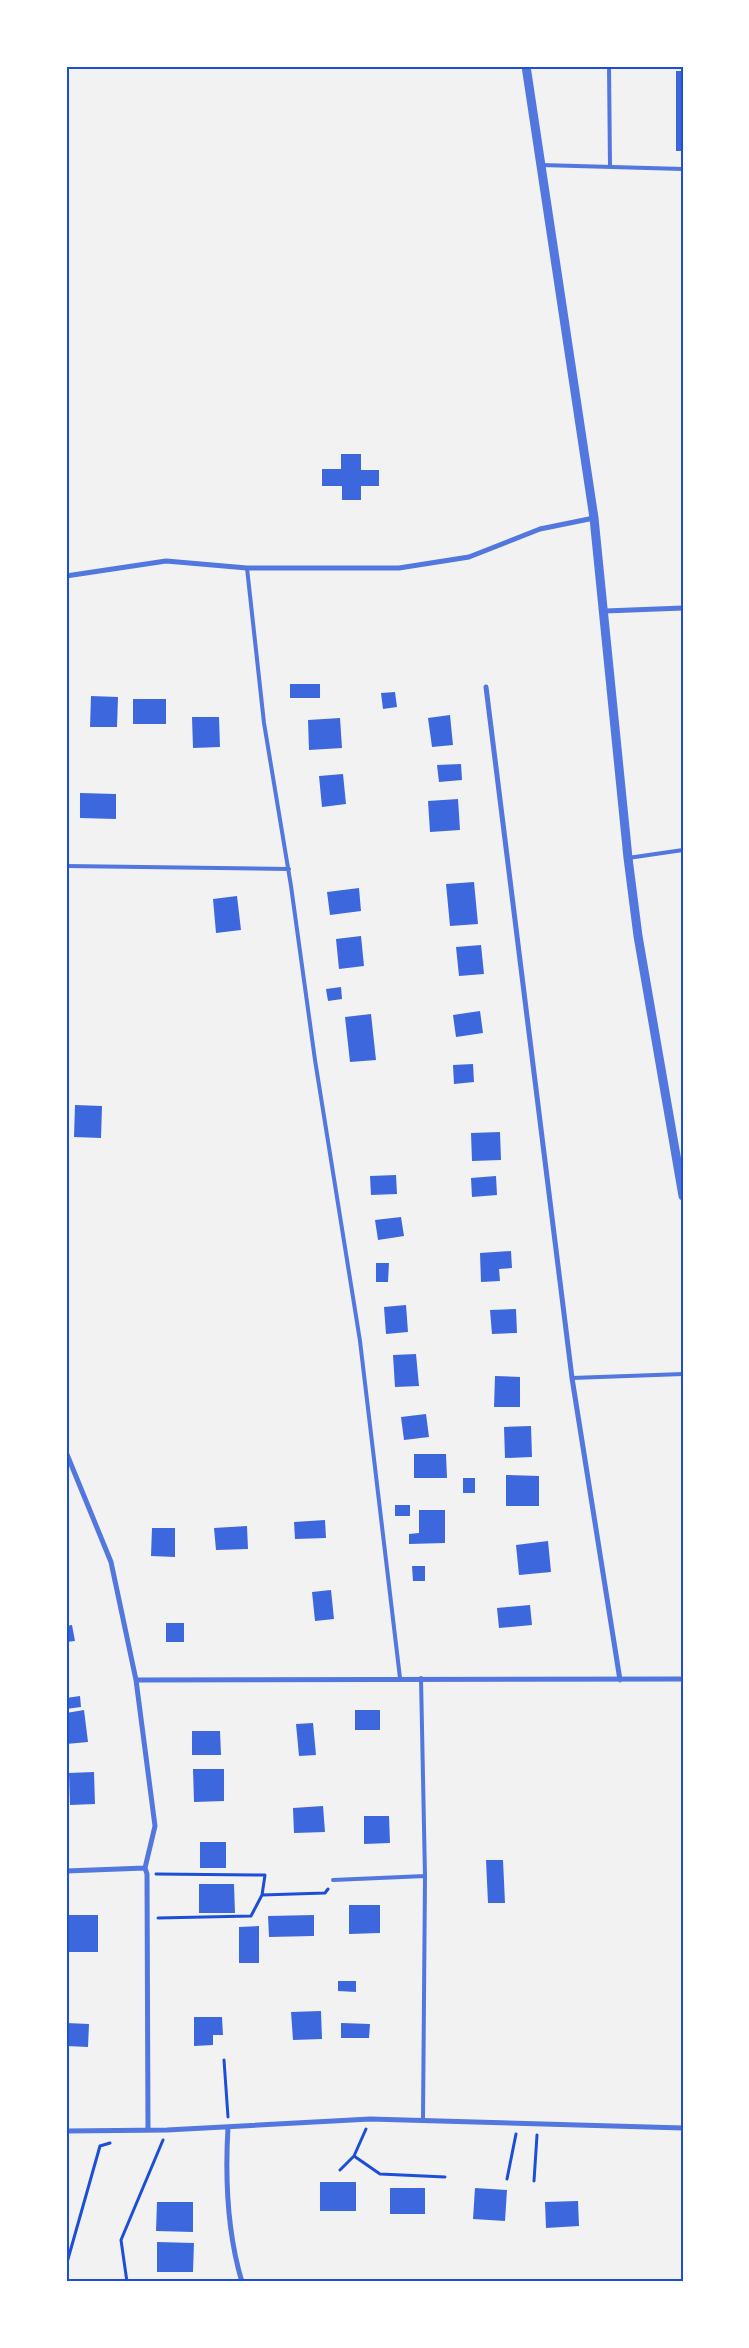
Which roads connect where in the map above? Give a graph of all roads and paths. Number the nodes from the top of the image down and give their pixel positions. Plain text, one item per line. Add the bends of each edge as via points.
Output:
1 (526, 66) edge
2 (609, 66) edge
3 (541, 165) junction
4 (610, 167) junction
5 (683, 169) edge
6 (594, 518) junction
7 (247, 568) junction
8 (66, 576) edge
9 (683, 608) edge
10 (605, 611) junction
11 (486, 687) dead end
12 (683, 850) edge
13 (628, 858) junction
14 (66, 866) edge
15 (289, 869) junction
16 (683, 1196) edge
17 (683, 1374) edge
18 (572, 1378) junction
19 (66, 1452) edge
20 (400, 1678) junction
21 (421, 1678) junction
22 (683, 1679) edge
23 (136, 1680) junction
24 (620, 1680) junction
25 (66, 1871) edge
26 (146, 1871) junction
27 (425, 1876) junction
28 (333, 1880) joint
29 (262, 1895) junction
30 (148, 1918) junction
31 (224, 2060) dead end
32 (423, 2119) junction
33 (370, 2120) junction
34 (518, 2124) junction
35 (538, 2124) junction
36 (228, 2127) junction
37 (683, 2128) edge
38 (148, 2130) junction
39 (167, 2130) junction
40 (66, 2131) edge
41 (119, 2140) dead end
42 (354, 2156) junction
43 (340, 2170) dead end
44 (445, 2177) dead end
45 (507, 2179) dead end
46 (534, 2181) dead end
47 (66, 2266) edge
48 (127, 2282) edge
49 (242, 2282) edge

1 - 3 street
2 - 4 lane
3 - 4 lane
3 - 6 street
4 - 5 lane
6 - 7 street via 540,529 469,557 400,568
6 - 10 street
7 - 8 street via 166,561
7 - 15 lane via 264,723
9 - 10 street
10 - 13 street
11 - 18 street
12 - 13 lane
13 - 16 street via 638,936
14 - 15 lane
15 - 20 lane via 335,1193 360,1341
17 - 18 lane
18 - 24 street
19 - 23 street via 111,1562
20 - 21 street
20 - 23 street
21 - 24 street
21 - 27 lane
22 - 24 street
23 - 26 street via 155,1826
25 - 26 street
26 - 29 path via 264,1875
26 - 30 street
27 - 28 lane
27 - 32 lane
28 - 29 path via 326,1893
29 - 30 path via 251,1916
30 - 38 street
31 - 36 path
32 - 33 street
32 - 34 street
33 - 36 street
33 - 42 path
34 - 35 street
34 - 45 path
35 - 37 street
35 - 46 path
36 - 39 street
36 - 49 street via 225,2176
38 - 39 street
38 - 40 street
39 - 48 path via 121,2240
41 - 47 path via 100,2146
42 - 43 path
42 - 44 path via 380,2174

